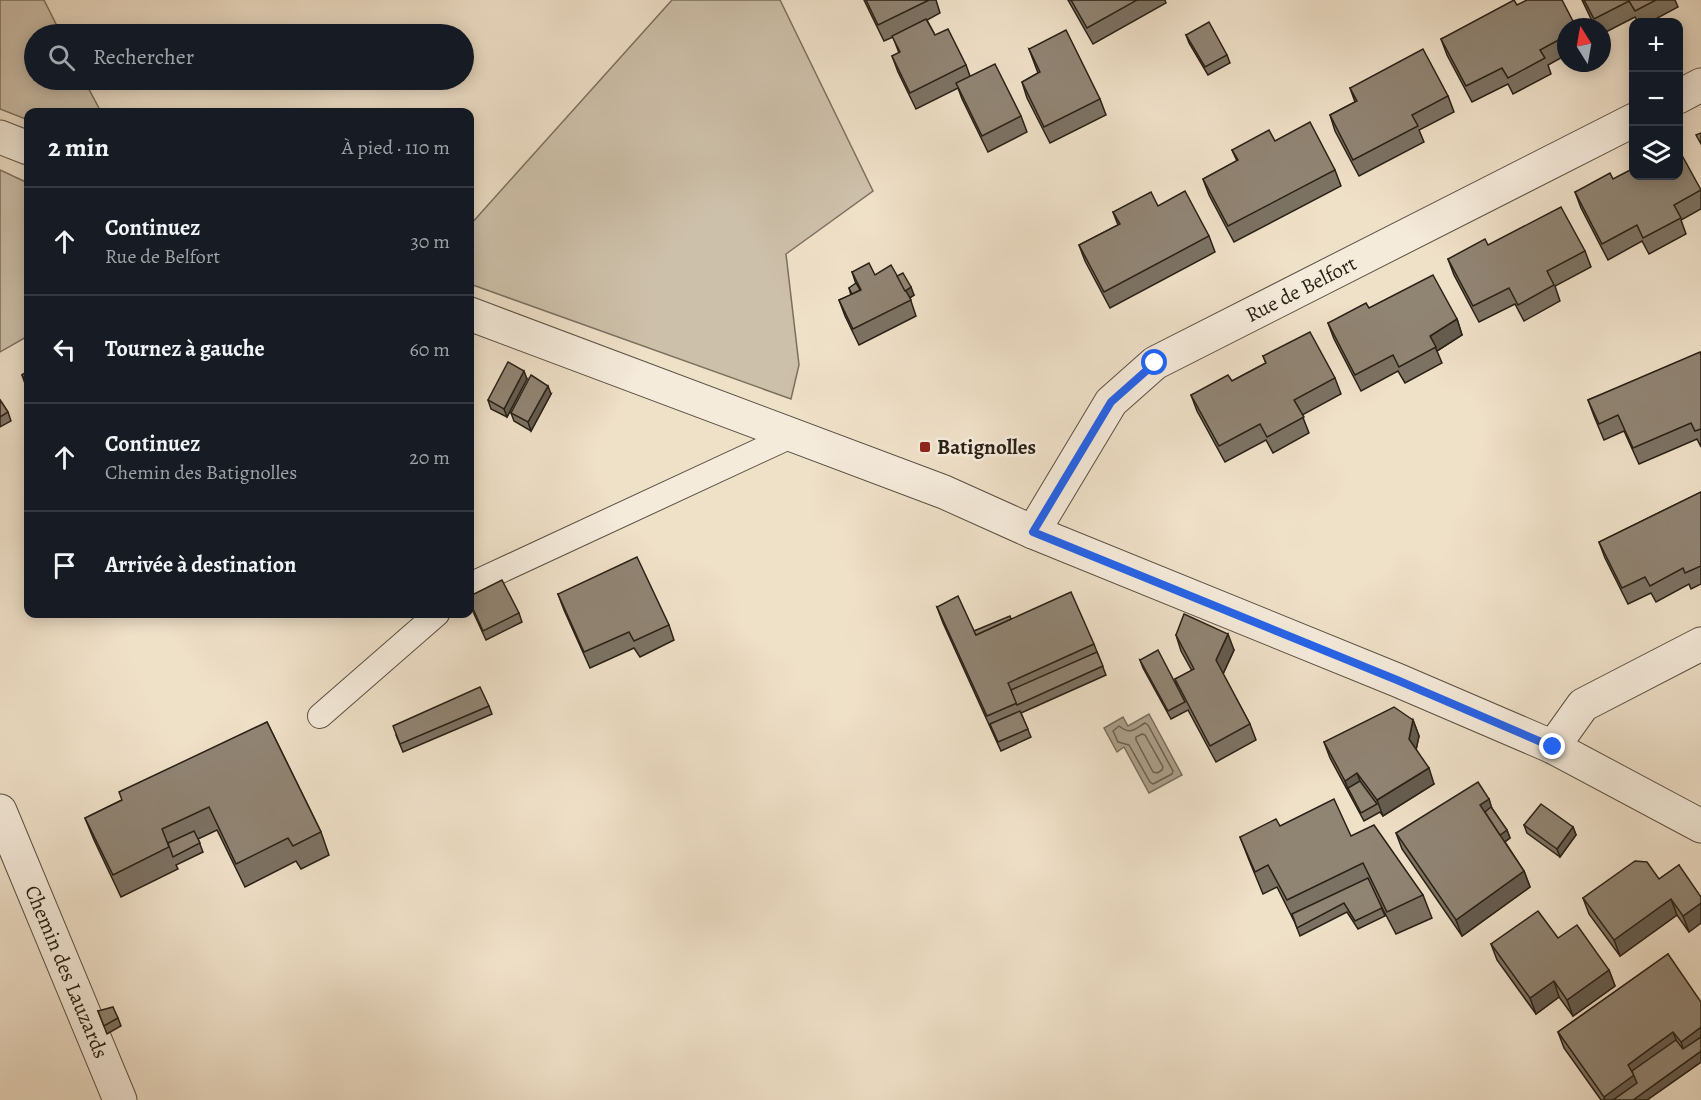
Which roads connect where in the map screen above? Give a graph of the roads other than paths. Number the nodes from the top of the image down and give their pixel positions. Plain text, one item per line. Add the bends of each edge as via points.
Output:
1 (1701, 85) edge
2 (1683, 94) edge
3 (1629, 123) edge
4 (0, 137) edge
5 (24, 146) edge
6 (474, 316) edge
7 (791, 436) junction
8 (1033, 532) junction
9 (474, 583) edge
10 (431, 618) edge
11 (1701, 644) edge
12 (320, 716) dead end
13 (1553, 747) junction
14 (0, 811) edge
15 (1701, 826) edge
16 (120, 1100) edge

1 - 2 street
3 - 8 street, Rue de Belfort via 1155,363 1111,402
4 - 5 street
6 - 7 street
7 - 8 street via 944,492
7 - 9 lane
8 - 13 street
10 - 12 lane
11 - 13 street via 1583,705
13 - 15 street
14 - 16 street, Chemin des Lauzards

